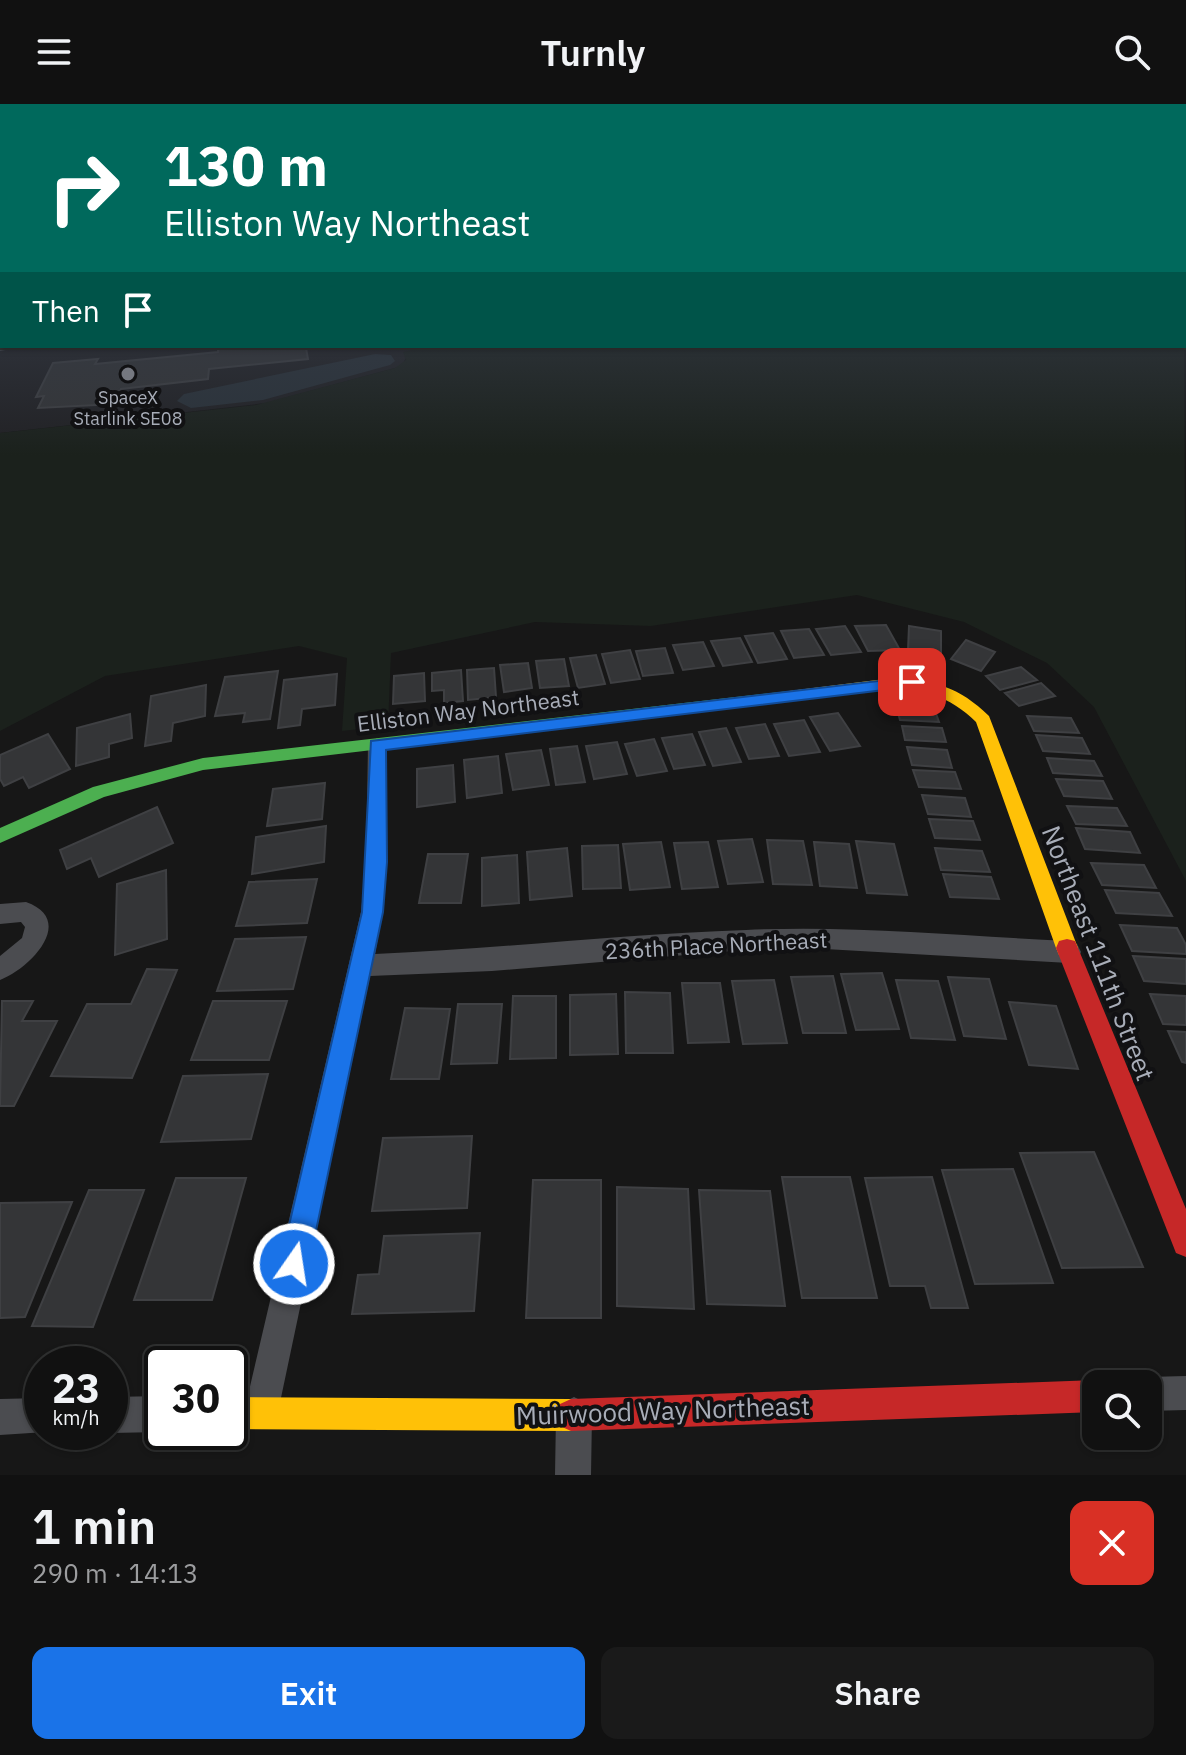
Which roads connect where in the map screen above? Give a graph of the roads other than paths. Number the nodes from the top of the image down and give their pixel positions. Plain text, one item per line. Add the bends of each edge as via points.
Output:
1 (951, 692) joint
2 (377, 745) junction
3 (0, 836) edge
4 (0, 914) edge
5 (1069, 952) junction
6 (362, 965) junction
7 (0, 969) edge
8 (1186, 1243) edge
9 (1186, 1393) edge
10 (1162, 1394) edge
11 (1082, 1397) edge
12 (248, 1413) edge
13 (261, 1413) junction
14 (574, 1415) junction
15 (24, 1416) edge
16 (0, 1417) edge
17 (573, 1475) edge

1 - 2 street, Elliston Way Northeast via 912,682
1 - 5 street, Northeast 111th Street via 983,720
2 - 3 street, Elliston Way Northeast via 173,770 93,794
2 - 6 street via 377,862
4 - 7 street via 26,912 37,924 32,943
5 - 6 street, 236th Place Northeast via 745,940
5 - 8 street, Northeast 111th Street
6 - 13 street
9 - 10 street
11 - 14 street, Muirwood Way Northeast
12 - 13 street, Muirwood Way Northeast
13 - 14 street, Muirwood Way Northeast
14 - 17 street
15 - 16 street

